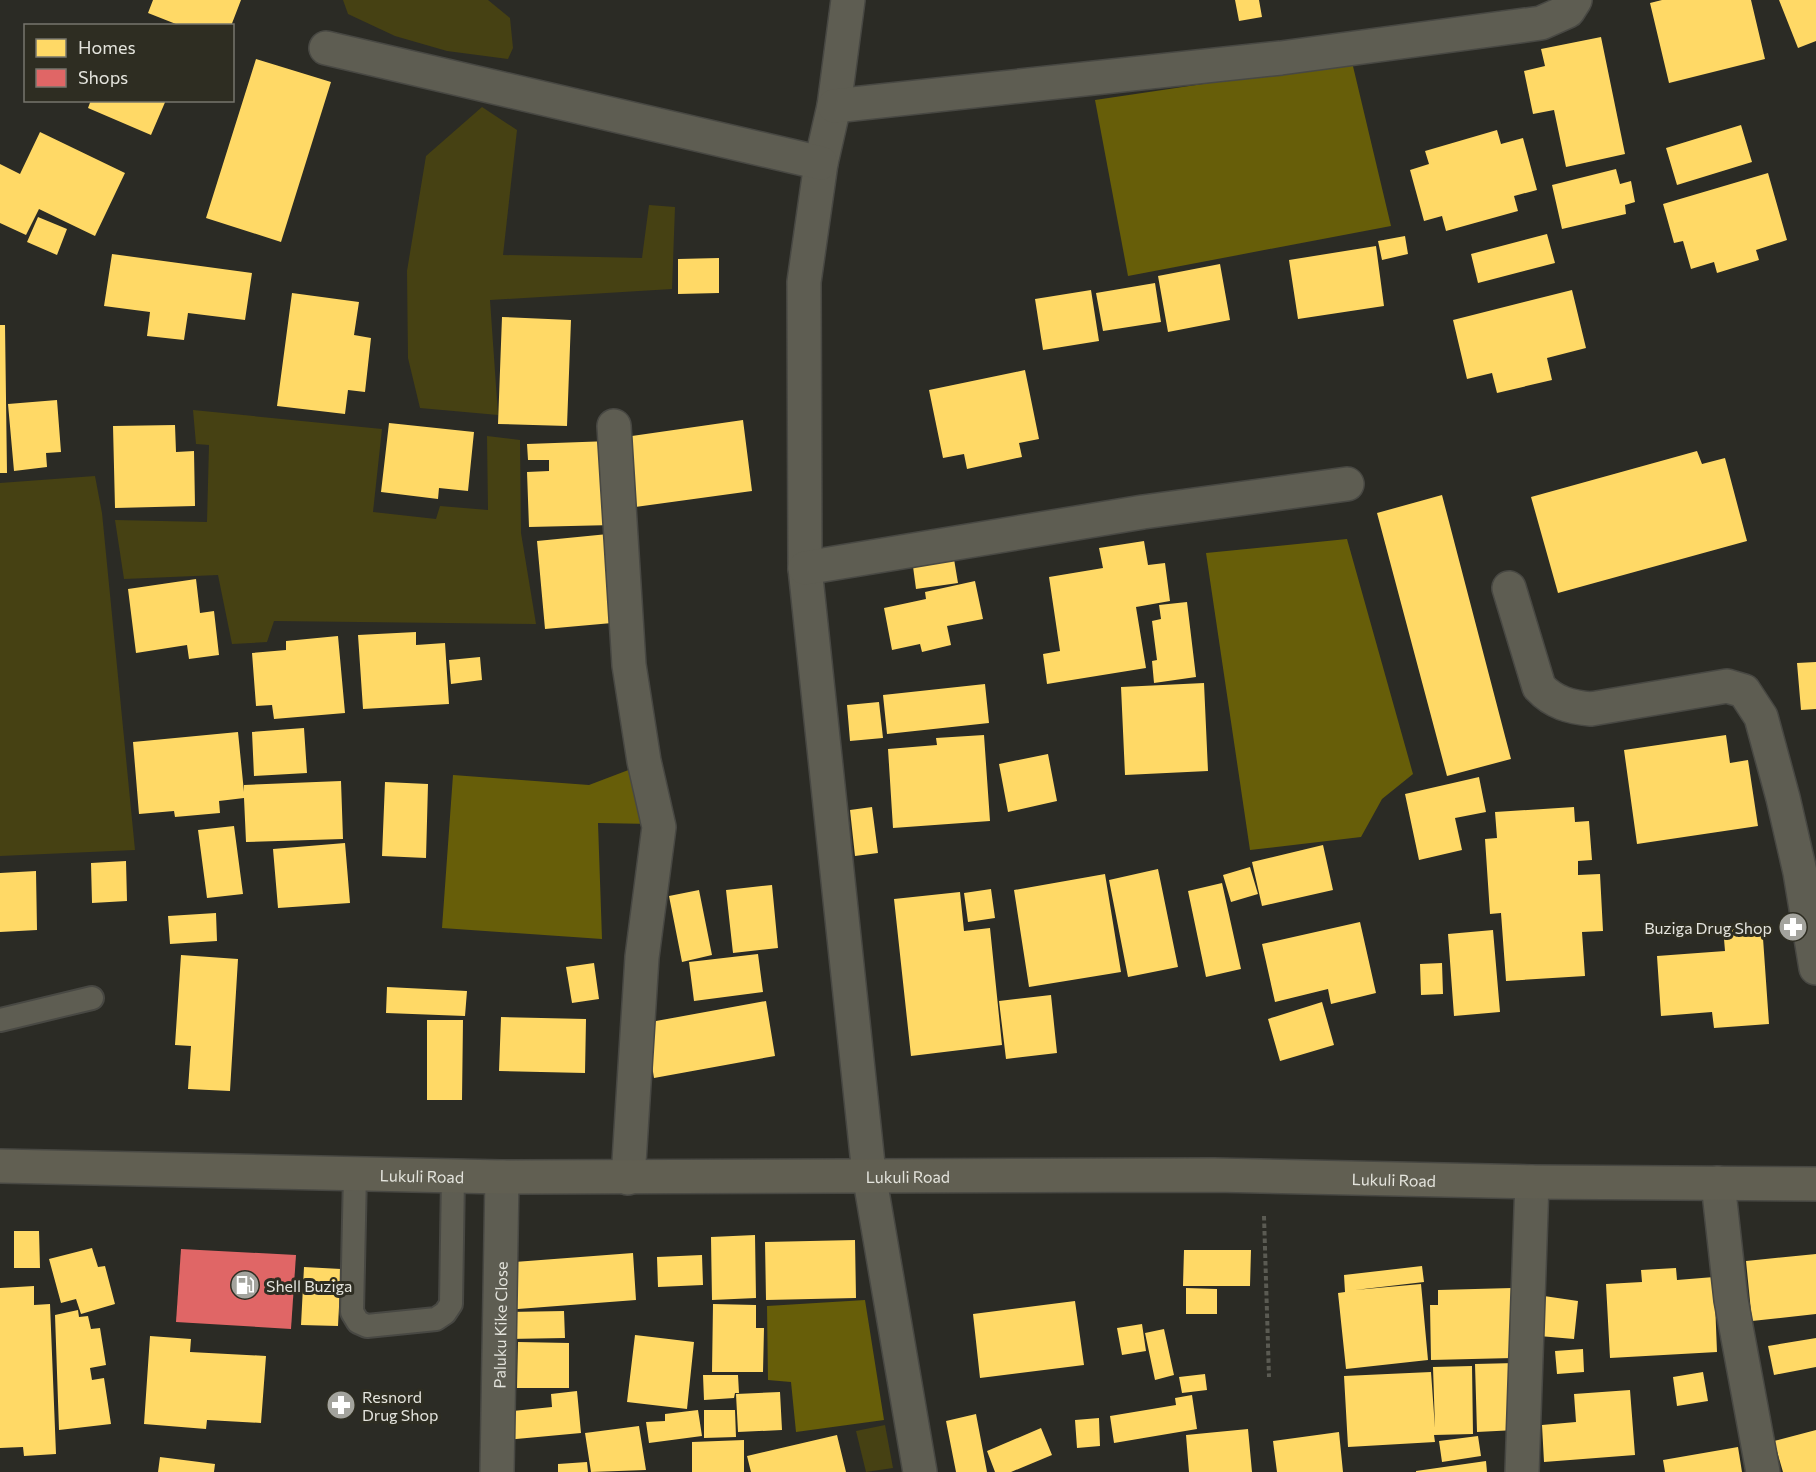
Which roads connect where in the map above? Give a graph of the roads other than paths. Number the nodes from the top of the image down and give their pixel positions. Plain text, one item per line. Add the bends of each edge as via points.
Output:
1 (848, 0) edge
2 (1575, 0) edge
3 (326, 48) dead end
4 (834, 106) junction
5 (821, 163) junction
6 (614, 426) dead end
7 (1347, 484) dead end
8 (805, 568) junction
9 (1509, 588) dead end
10 (1816, 968) edge
11 (92, 998) dead end
12 (0, 1020) edge
13 (0, 1166) edge
14 (355, 1174) junction
15 (869, 1174) junction
16 (453, 1176) junction
17 (502, 1177) junction
18 (628, 1178) junction
19 (1532, 1182) junction
20 (1718, 1183) junction
21 (1816, 1184) edge
22 (497, 1472) edge
23 (920, 1472) edge
24 (1522, 1472) edge
25 (1763, 1472) edge

1 - 4 street
2 - 4 street via 1568,12 1541,22 1281,58
3 - 5 street
4 - 5 street
5 - 8 street via 804,282
6 - 18 street via 629,665 659,826 642,957
7 - 8 street via 1143,512
8 - 15 street
9 - 10 street via 1539,687 1550,699 1591,709 1727,686 1744,691 1761,717 1780,786
11 - 12 lane
13 - 14 street, Lukuli Road
14 - 16 street, Lukuli Road
14 - 16 lane via 352,1312 358,1322 367,1326 436,1319 451,1304
15 - 18 street, Lukuli Road
15 - 19 street, Lukuli Road
15 - 23 street
16 - 17 street, Lukuli Road
17 - 18 street, Lukuli Road
17 - 22 street, Paluku Kike Close
19 - 20 street, Lukuli Road
19 - 24 street
20 - 21 street, Lukuli Road
20 - 25 street via 1731,1300

